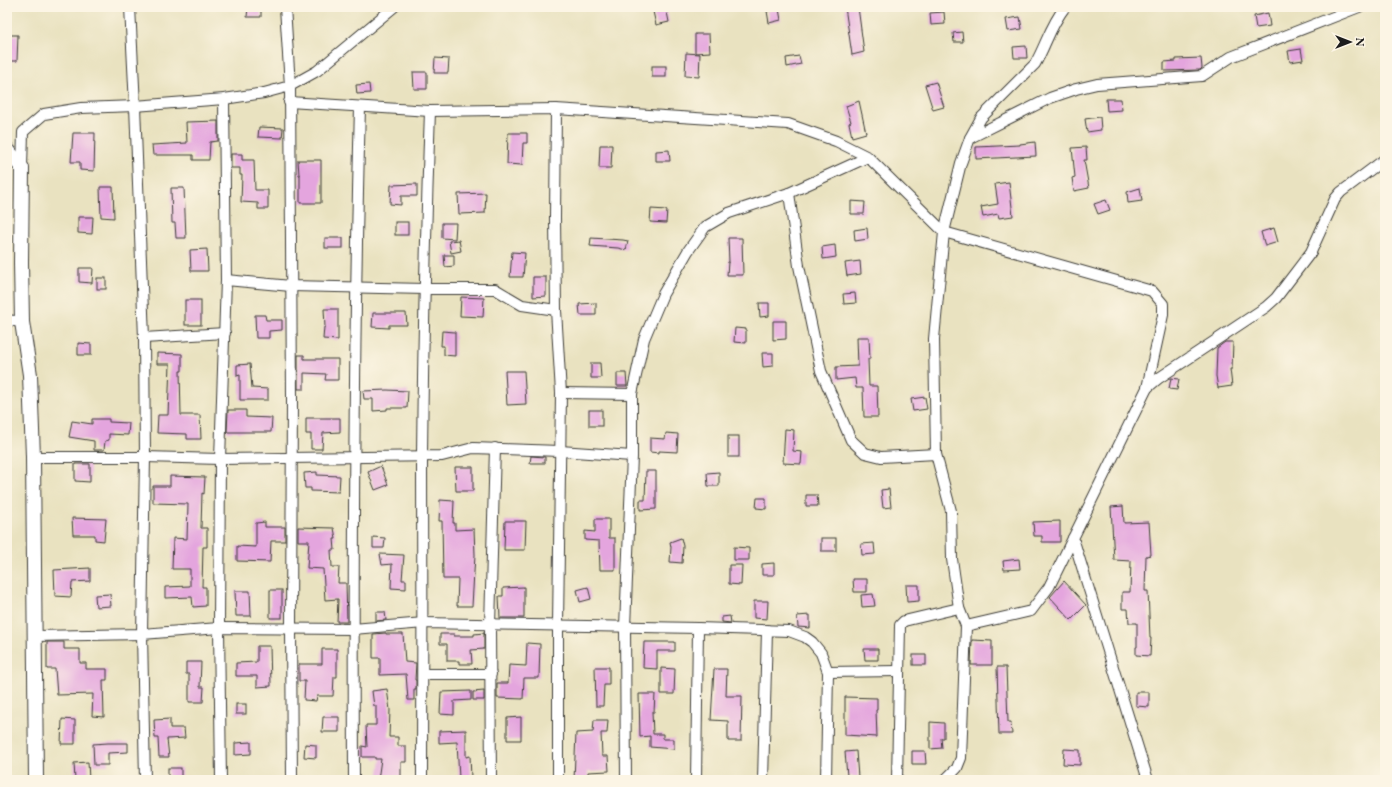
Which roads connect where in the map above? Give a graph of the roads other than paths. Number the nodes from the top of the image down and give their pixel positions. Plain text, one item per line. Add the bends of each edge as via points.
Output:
1 (130, 7) edge
2 (285, 7) edge
3 (394, 7) edge
4 (1064, 7) edge
5 (1359, 7) edge
6 (290, 86) junction
7 (224, 99) junction
8 (289, 102) junction
9 (135, 106) junction
10 (360, 107) junction
11 (556, 109) junction
12 (430, 111) junction
13 (970, 138) junction
14 (7, 149) edge
15 (868, 157) junction
16 (1385, 159) edge
17 (22, 168) junction
18 (789, 193) junction
19 (944, 232) junction
20 (226, 280) junction
21 (291, 286) junction
22 (355, 287) junction
23 (425, 289) junction
24 (556, 310) junction
25 (7, 320) edge
26 (22, 322) junction
27 (225, 333) junction
28 (144, 338) junction
29 (1147, 388) junction
30 (561, 393) junction
31 (632, 394) junction
32 (495, 448) junction
33 (560, 451) junction
34 (936, 454) junction
35 (422, 456) junction
36 (632, 456) junction
37 (33, 457) junction
38 (145, 457) junction
39 (292, 458) junction
40 (354, 458) junction
41 (220, 459) junction
42 (1073, 538) junction
43 (959, 608) junction
44 (424, 624) junction
45 (490, 625) junction
46 (558, 626) junction
47 (966, 626) junction
48 (625, 627) junction
49 (219, 628) junction
50 (291, 628) junction
51 (698, 628) junction
52 (353, 630) junction
53 (767, 630) junction
54 (142, 634) junction
55 (35, 636) junction
56 (898, 671) junction
57 (828, 672) junction
58 (423, 674) junction
59 (491, 674) junction
60 (36, 780) edge
61 (145, 780) edge
62 (221, 780) edge
63 (292, 780) edge
64 (354, 780) edge
65 (422, 780) edge
66 (491, 780) edge
67 (558, 780) edge
68 (626, 780) edge
69 (696, 780) edge
70 (763, 780) edge
71 (826, 780) edge
72 (897, 780) edge
73 (945, 780) edge
74 (1148, 780) edge

1 - 9 street
2 - 6 street
3 - 6 street via 317,71
4 - 13 street via 1050,29 1035,64 981,118
5 - 13 street via 1231,57 1202,76 1097,84 1076,89 1050,98
6 - 7 street via 264,94
6 - 8 street
7 - 9 street
7 - 20 street
8 - 10 street
8 - 21 street
9 - 17 street via 81,108 44,114 23,132
9 - 28 street
10 - 12 street
10 - 22 street
11 - 12 street
11 - 15 street via 788,124 836,141
11 - 24 street
12 - 23 street
13 - 19 street via 961,163
14 - 17 street
15 - 18 street
15 - 19 street
16 - 29 street via 1341,192 1311,252 1266,308
17 - 26 street
18 - 31 street via 729,213 705,227 663,294 644,339
18 - 34 street via 799,266 821,371 851,440 865,453 881,457
19 - 29 street via 1152,291 1163,304 1163,315
19 - 34 street via 934,339
20 - 21 street
20 - 27 street
21 - 22 street
21 - 39 street
22 - 23 street
22 - 40 street
23 - 24 street via 495,289 522,305
23 - 35 street
24 - 30 street
25 - 26 street
26 - 37 street via 30,375
27 - 28 street
27 - 41 street
28 - 38 street
29 - 42 street
30 - 31 street
30 - 33 street
31 - 36 street
32 - 33 street
32 - 35 street via 473,448 442,456
32 - 45 street
33 - 36 street
33 - 46 street
34 - 43 street via 951,511 952,559
35 - 40 street
35 - 44 street
36 - 48 street
37 - 38 street
37 - 55 street
38 - 41 street
38 - 54 street
39 - 40 street
39 - 41 street
39 - 50 street
40 - 52 street
41 - 49 street
42 - 47 street via 1048,587 1031,611
42 - 74 street
43 - 47 street
43 - 56 street via 902,622
44 - 45 street
44 - 52 street
44 - 58 street
45 - 46 street
45 - 59 street
46 - 48 street
46 - 67 street
47 - 73 street via 961,758 957,768
48 - 51 street
48 - 68 street
49 - 50 street
49 - 54 street
49 - 62 street
50 - 52 street
50 - 63 street
51 - 53 street
51 - 69 street
52 - 64 street
53 - 57 street via 789,631 805,637 821,653
53 - 70 street
54 - 55 street
54 - 61 street
55 - 60 street
56 - 57 street
56 - 72 street
57 - 71 street
58 - 59 street
58 - 65 street
59 - 66 street

